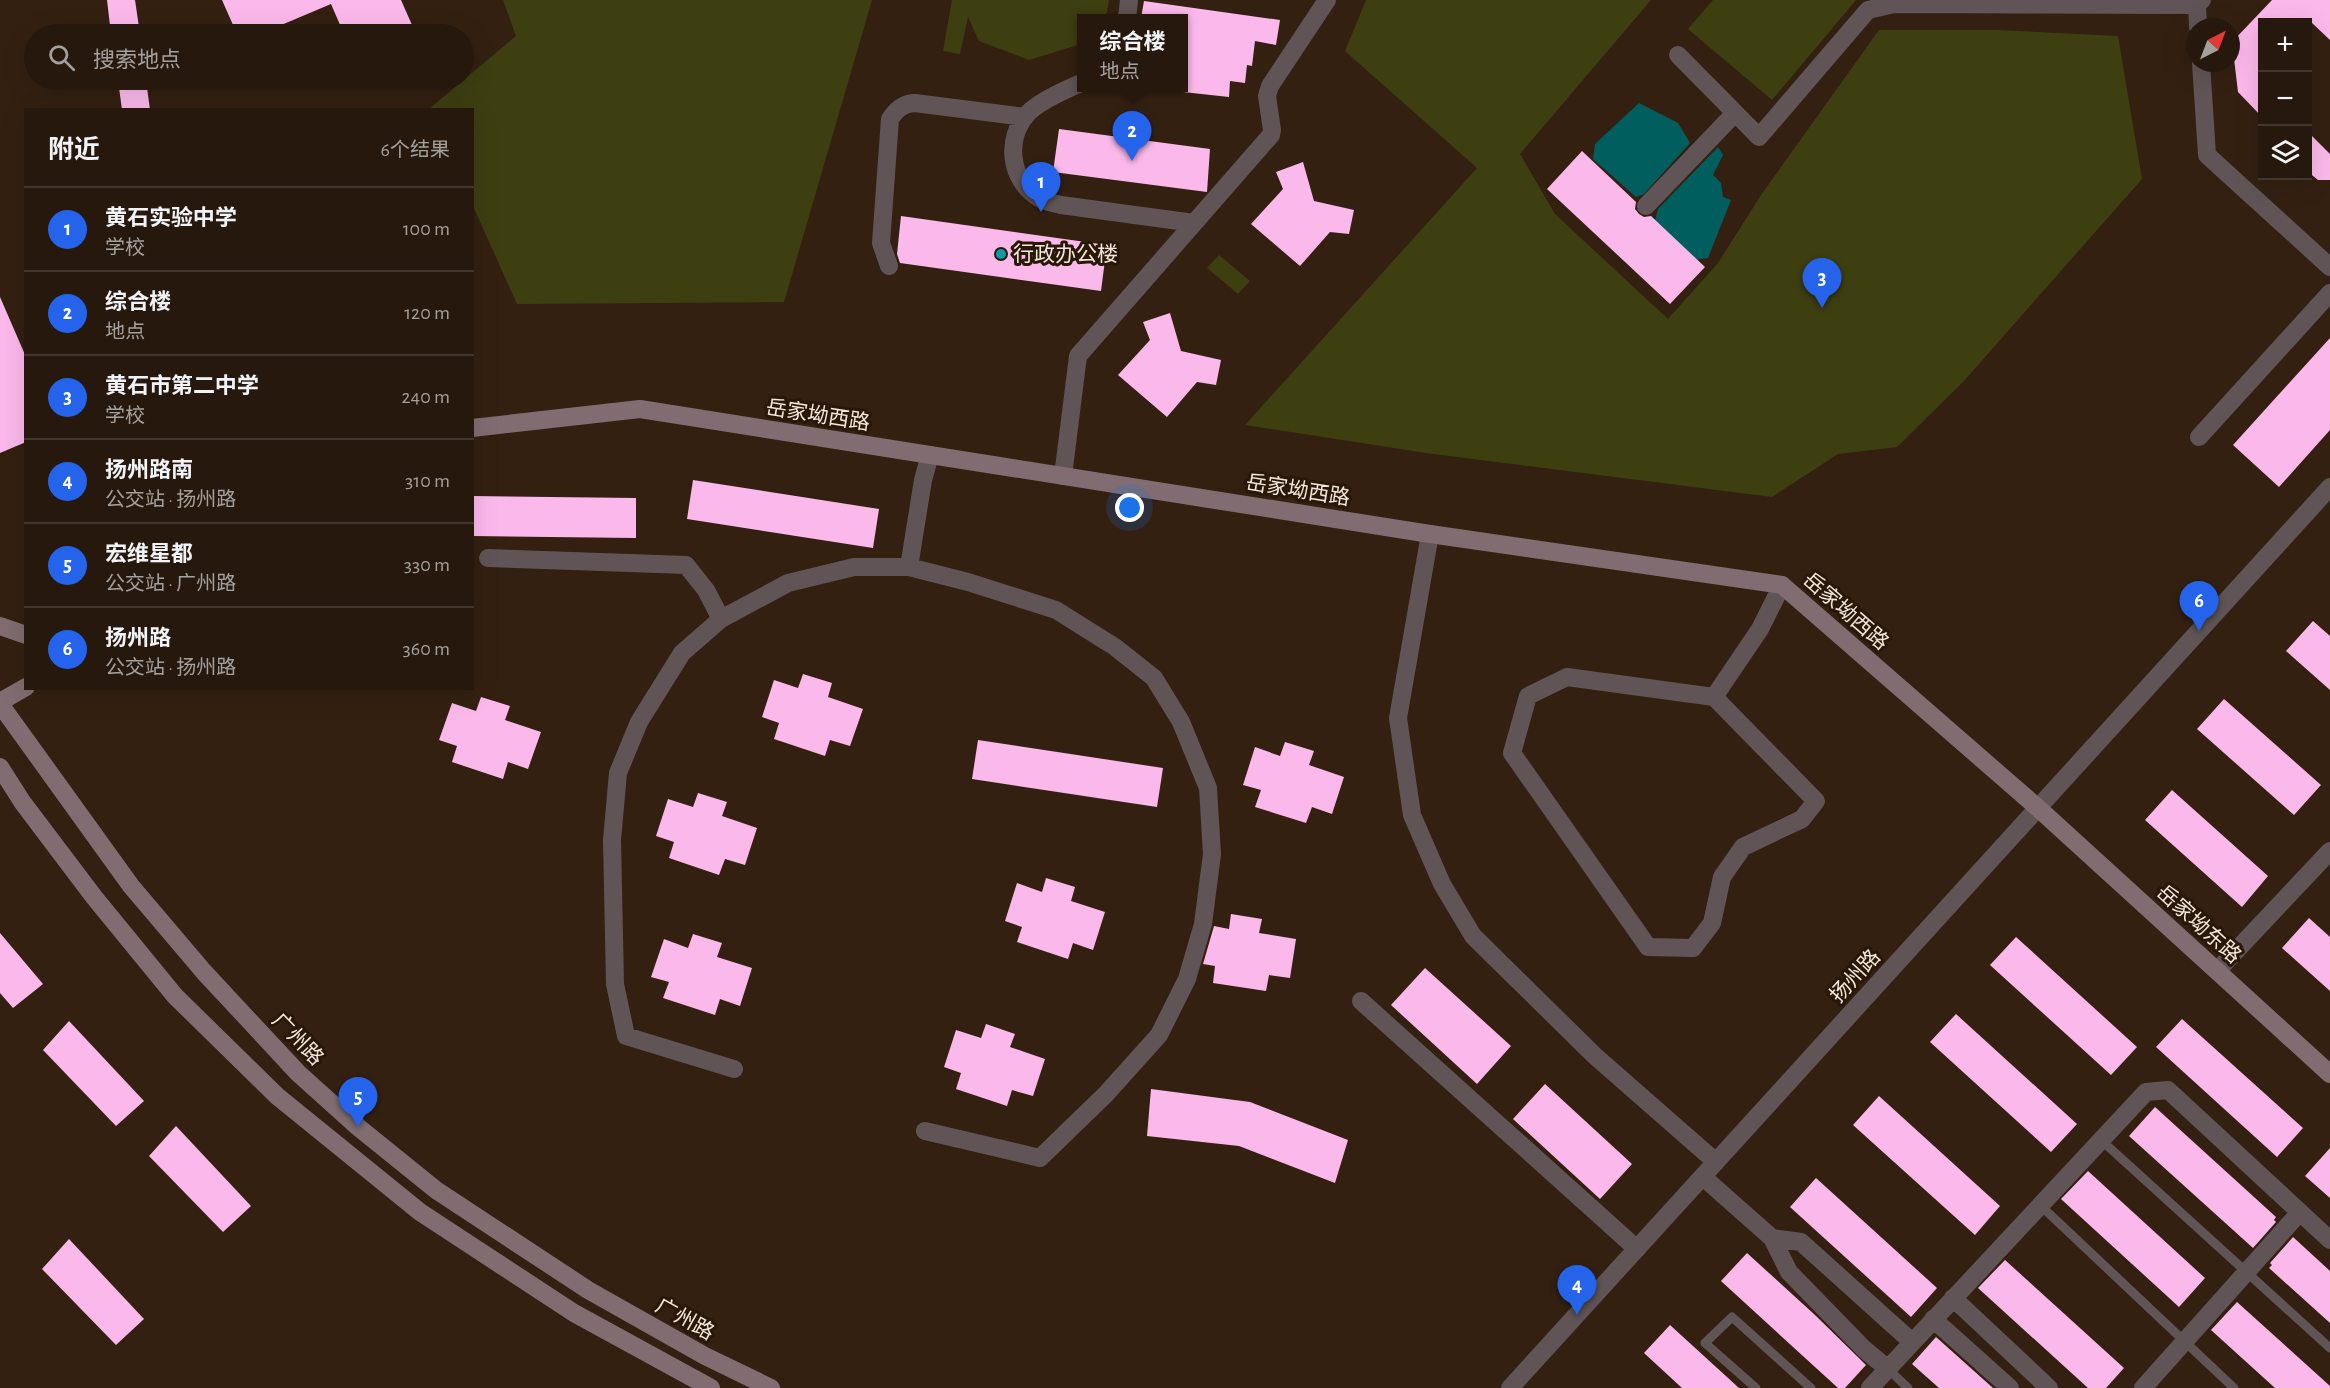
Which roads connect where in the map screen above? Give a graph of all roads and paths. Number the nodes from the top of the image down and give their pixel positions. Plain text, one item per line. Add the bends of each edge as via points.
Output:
1 (1327, 0) edge
2 (2199, 3) edge
3 (2198, 18) edge
4 (1678, 55) dead end
5 (2202, 72) edge
6 (1077, 85) edge
7 (1735, 113) junction
8 (1025, 117) junction
9 (1646, 206) dead end
10 (1194, 223) junction
11 (889, 266) dead end
12 (2330, 267) edge
13 (2330, 293) edge
14 (474, 428) edge
15 (2199, 437) dead end
16 (930, 455) junction
17 (1063, 476) junction
18 (2330, 487) edge
19 (1430, 534) junction
20 (488, 558) dead end
21 (909, 567) junction
22 (1782, 585) junction
23 (721, 619) junction
24 (0, 626) edge
25 (24, 634) edge
26 (24, 688) edge
27 (1714, 697) junction
28 (0, 703) edge
29 (0, 767) edge
30 (2038, 807) junction
31 (2330, 851) edge
32 (2217, 971) junction
33 (1361, 1001) dead end
34 (734, 1069) dead end
35 (2330, 1074) edge
36 (925, 1131) dead end
37 (2101, 1140) junction
38 (1716, 1162) junction
39 (1703, 1177) junction
40 (2040, 1205) junction
41 (2300, 1212) junction
42 (1772, 1238) junction
43 (2330, 1240) edge
44 (1637, 1249) junction
45 (2247, 1273) junction
46 (1953, 1298) junction
47 (1933, 1319) junction
48 (1912, 1342) junction
49 (2186, 1342) junction
50 (2330, 1348) edge
51 (1888, 1369) junction
52 (711, 1388) edge
53 (771, 1388) edge
54 (1510, 1388) edge
55 (1756, 1388) edge
56 (1811, 1388) edge
57 (1870, 1388) edge
58 (1908, 1388) edge
59 (2010, 1388) edge
60 (2049, 1388) edge
61 (2143, 1388) edge
62 (2234, 1388) edge

1 - 10 street via 1270,86 1267,96 1271,135
2 - 3 street
2 - 7 street via 1894,4 1868,10 1759,138
4 - 7 street
5 - 12 street via 2207,155
6 - 8 street
7 - 9 street
8 - 10 street via 1017,130 1012,161 1019,177 1041,199
8 - 11 street via 915,103 895,111 890,119 880,243
10 - 17 street via 1078,356
13 - 15 street
14 - 16 main road, 岳家坳西路 via 640,409
16 - 17 main road, 岳家坳西路
16 - 21 street via 922,480
17 - 19 main road, 岳家坳西路
18 - 30 street, 扬州路
19 - 22 main road, 岳家坳西路
19 - 38 street via 1398,717 1412,815 1442,884 1473,936 1595,1056
20 - 23 street via 686,566 706,590
21 - 23 street via 854,567 788,583
21 - 36 street via 1056,610 1115,647 1154,678 1181,723 1208,788 1212,854 1203,924 1187,979 1159,1035 1040,1158
22 - 27 street via 1760,629
22 - 30 main road, 岳家坳西路
23 - 34 street via 682,653 639,722 618,773 612,902 615,984 626,1036
24 - 25 main road
26 - 28 main road
27 - 27 street via 1567,677 1528,696 1512,753 1648,947 1693,948 1712,923 1722,877 1743,847 1802,819 1816,801
28 - 53 main road, 广州路 via 131,886 298,1073 358,1127 435,1190 588,1290
29 - 52 main road via 94,897 175,996 277,1096 420,1212 574,1313
30 - 32 main road, 岳家坳东路
30 - 38 street, 扬州路
31 - 32 street
32 - 35 main road, 岳家坳东路
33 - 44 street
37 - 40 street
37 - 41 street via 2146,1092 2168,1090
37 - 45 lane
38 - 39 street, 扬州路
39 - 42 street
39 - 44 street, 扬州路
40 - 46 street
40 - 49 lane
41 - 43 street
41 - 45 street
42 - 48 street via 1802,1242
42 - 51 street via 1789,1272
44 - 54 street, 扬州路
45 - 49 street
45 - 50 lane
46 - 47 street
46 - 60 street
47 - 48 street
47 - 59 street
48 - 51 street
49 - 61 street
49 - 62 lane
51 - 57 street
51 - 58 lane
55 - 56 lane via 1705,1343 1732,1317

